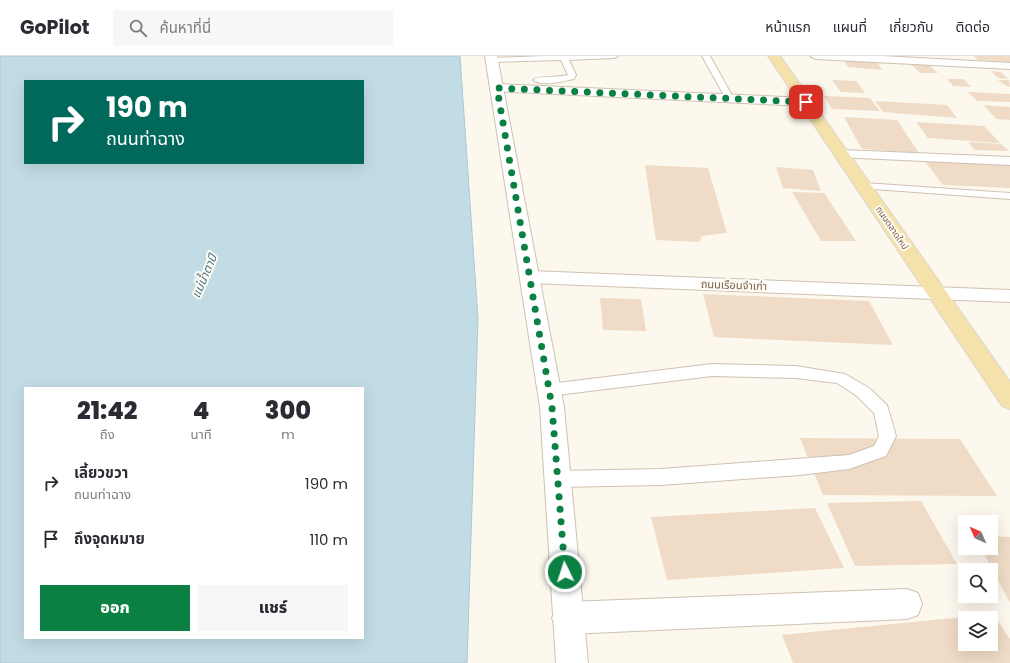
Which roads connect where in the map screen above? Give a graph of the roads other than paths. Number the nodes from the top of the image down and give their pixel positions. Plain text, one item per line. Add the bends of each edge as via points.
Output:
1 (614, 56) edge
2 (706, 56) edge
3 (774, 56) edge
4 (816, 56) edge
5 (492, 58) edge
6 (525, 58) edge
7 (564, 58) junction
8 (1010, 66) edge
9 (537, 80) junction
10 (497, 88) junction
11 (547, 91) junction
12 (730, 99) junction
13 (806, 102) junction
14 (842, 154) junction
15 (1010, 161) edge
16 (864, 186) junction
17 (1010, 196) edge
18 (530, 277) junction
19 (938, 294) junction
20 (1010, 296) edge
21 (548, 390) junction
22 (1010, 400) edge
23 (558, 479) junction
24 (907, 604) dead end
25 (568, 618) junction
26 (572, 663) edge

1 - 7 lane
2 - 12 lane
3 - 13 main road, ถนนตลาดใหม่
4 - 8 street
5 - 6 lane
5 - 10 street
6 - 7 lane
6 - 9 lane
7 - 9 lane via 571,77
9 - 11 lane
10 - 11 street
10 - 18 street
11 - 12 street
12 - 13 street
13 - 14 main road, ถนนตลาดใหม่
14 - 15 street
14 - 16 main road, ถนนตลาดใหม่
16 - 17 lane
16 - 19 main road, ถนนตลาดใหม่
18 - 19 street, ถนนเรือนจำเก่า
18 - 21 street
19 - 20 street, ถนนเรือนจำเก่า
19 - 22 main road, ถนนตลาดใหม่
21 - 23 street via 552,407
21 - 23 lane via 712,370 796,372 840,378 863,392 881,410 888,436 880,451 849,462 661,477
23 - 25 street
24 - 25 street
25 - 26 street

